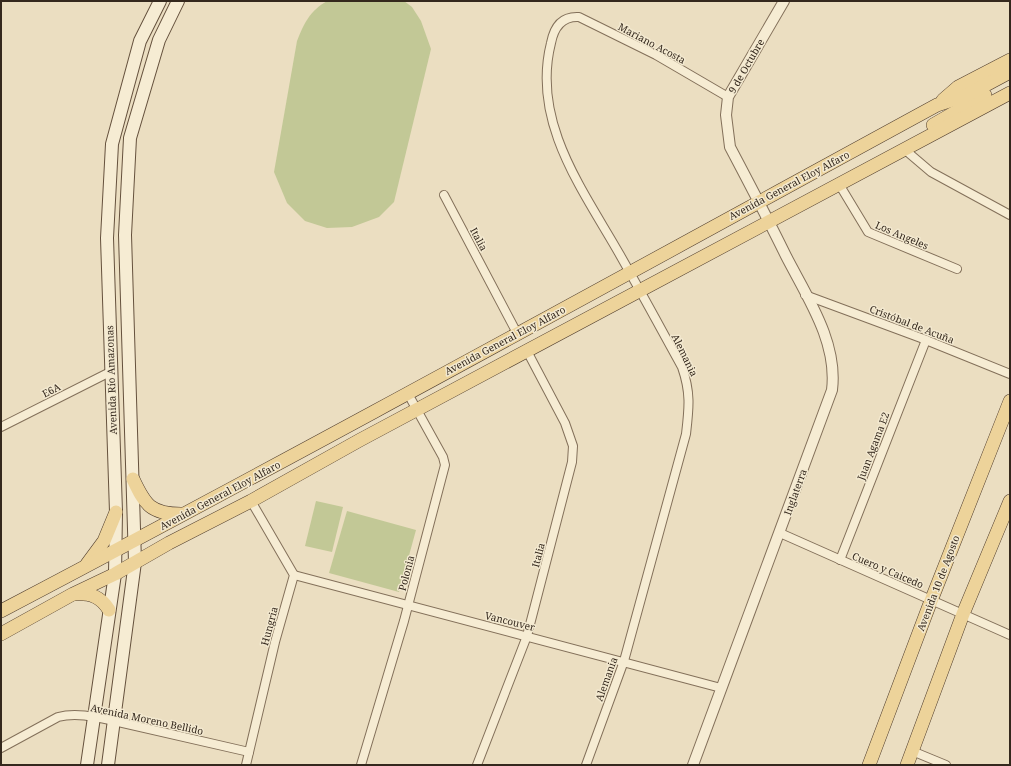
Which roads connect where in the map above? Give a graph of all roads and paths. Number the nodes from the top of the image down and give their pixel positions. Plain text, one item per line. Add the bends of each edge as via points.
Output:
1 (160, 1) edge
2 (178, 1) edge
3 (784, 1) edge
4 (564, 19) joint
5 (1010, 60) edge
6 (1010, 72) edge
7 (1010, 82) edge
8 (1010, 94) edge
9 (728, 96) junction
10 (937, 105) junction
11 (909, 146) junction
12 (839, 184) junction
13 (444, 195) dead end
14 (759, 202) junction
15 (1010, 215) edge
16 (769, 222) junction
17 (957, 269) dead end
18 (630, 272) junction
19 (640, 291) junction
20 (805, 294) junction
21 (518, 335) junction
22 (926, 340) junction
23 (527, 351) junction
24 (110, 372) junction
25 (1010, 374) edge
26 (407, 392) junction
27 (1010, 401) edge
28 (417, 410) junction
29 (1, 427) edge
30 (133, 479) junction
31 (251, 501) junction
32 (1010, 501) edge
33 (116, 512) junction
34 (183, 514) junction
35 (780, 533) junction
36 (135, 541) junction
37 (114, 552) junction
38 (840, 560) junction
39 (135, 562) junction
40 (84, 568) junction
41 (114, 574) junction
42 (294, 575) junction
43 (73, 594) junction
44 (931, 600) junction
45 (408, 605) junction
46 (109, 610) junction
47 (1, 611) edge
48 (963, 614) junction
49 (1, 634) edge
50 (1010, 635) edge
51 (527, 636) junction
52 (624, 661) junction
53 (721, 688) junction
54 (94, 717) junction
55 (114, 721) junction
56 (1, 748) edge
57 (912, 750) junction
58 (249, 752) junction
59 (87, 765) edge
60 (108, 765) edge
61 (246, 765) edge
62 (362, 765) edge
63 (477, 765) edge
64 (586, 765) edge
65 (693, 765) edge
66 (868, 765) edge
67 (907, 765) edge
68 (946, 765) edge

1 - 24 main road, Avenida Río Amazonas via 140,41 112,144 107,238
2 - 30 main road, Avenida Río Amazonas via 159,40 130,138 125,235
3 - 9 street, 9 de Octubre
4 - 9 street, Mariano Acosta via 574,17 586,20 651,52
4 - 18 street, Alemania via 555,30 547,57 546,94 553,127 574,174
5 - 10 main road via 958,87
6 - 10 main road, Avenida General Eloy Alfaro via 966,95
7 - 11 main road via 954,111 928,128
8 - 11 main road, Avenida General Eloy Alfaro
9 - 14 street, 9 de Octubre via 726,115 730,147
10 - 14 main road, Avenida General Eloy Alfaro
11 - 12 main road, Avenida General Eloy Alfaro
11 - 15 street via 931,172
12 - 16 main road, Avenida General Eloy Alfaro
12 - 17 street, Los Angeles via 868,232
13 - 21 street, Italia
14 - 16 street, 9 de Octubre
14 - 18 main road, Avenida General Eloy Alfaro
16 - 19 main road, Avenida General Eloy Alfaro
16 - 20 street, Inglaterra
18 - 19 street, Alemania
18 - 21 main road, Avenida General Eloy Alfaro
19 - 23 main road, Avenida General Eloy Alfaro
19 - 52 street, Alemania via 682,367 688,384 689,399 686,434
20 - 22 street, Cristóbal de Acuña
20 - 35 street, Inglaterra via 814,308 828,345 833,368 832,390
21 - 26 main road, Avenida General Eloy Alfaro
22 - 25 street, Cristóbal de Acuña
22 - 38 street, Juan Agama E2
23 - 28 main road, Avenida General Eloy Alfaro
23 - 51 street, Italia via 565,423 573,452
24 - 29 street, E6A
24 - 33 main road, Avenida Río Amazonas
26 - 28 street, Polonia
26 - 34 main road, Avenida General Eloy Alfaro
27 - 44 main road, Avenida 10 de Agosto
28 - 31 main road, Avenida General Eloy Alfaro
28 - 45 street, Polonia via 445,465
30 - 34 main road via 141,497 151,508 164,513
30 - 36 main road, Avenida Río Amazonas
31 - 39 main road, Avenida General Eloy Alfaro
31 - 42 street
32 - 48 main road
33 - 37 main road, Avenida Río Amazonas
33 - 40 main road via 104,541
34 - 36 main road, Avenida General Eloy Alfaro
35 - 38 street, Cuero y Caicedo
35 - 53 street, Inglaterra
36 - 37 main road, Avenida General Eloy Alfaro
36 - 39 main road, Avenida Río Amazonas
37 - 40 main road, Avenida General Eloy Alfaro
37 - 41 main road, Avenida Río Amazonas
38 - 44 street, Cuero y Caicedo
39 - 41 main road, Avenida General Eloy Alfaro
39 - 55 main road, Avenida Río Amazonas
40 - 47 main road, Avenida General Eloy Alfaro
41 - 43 main road, Avenida General Eloy Alfaro
41 - 46 main road, Avenida Río Amazonas
42 - 45 street, Vancouver
42 - 58 street, Hungria
43 - 46 main road via 88,594 100,598
43 - 49 main road, Avenida General Eloy Alfaro
44 - 48 street, Cuero y Caicedo
44 - 66 main road, Avenida 10 de Agosto
45 - 51 street, Vancouver
45 - 62 street, Polonia
46 - 54 main road, Avenida Río Amazonas
48 - 50 street, Cuero y Caicedo
48 - 57 main road
51 - 52 street, Vancouver
51 - 63 street, Italia
52 - 53 street, Vancouver
52 - 64 street, Alemania
53 - 65 street, Inglaterra
54 - 55 street, Avenida Moreno Bellido
54 - 56 street, Avenida Moreno Bellido via 58,717
54 - 59 main road, Avenida Río Amazonas
55 - 58 street, Avenida Moreno Bellido
55 - 60 main road, Avenida Río Amazonas
57 - 67 main road
57 - 68 street
58 - 61 street, Hungria

